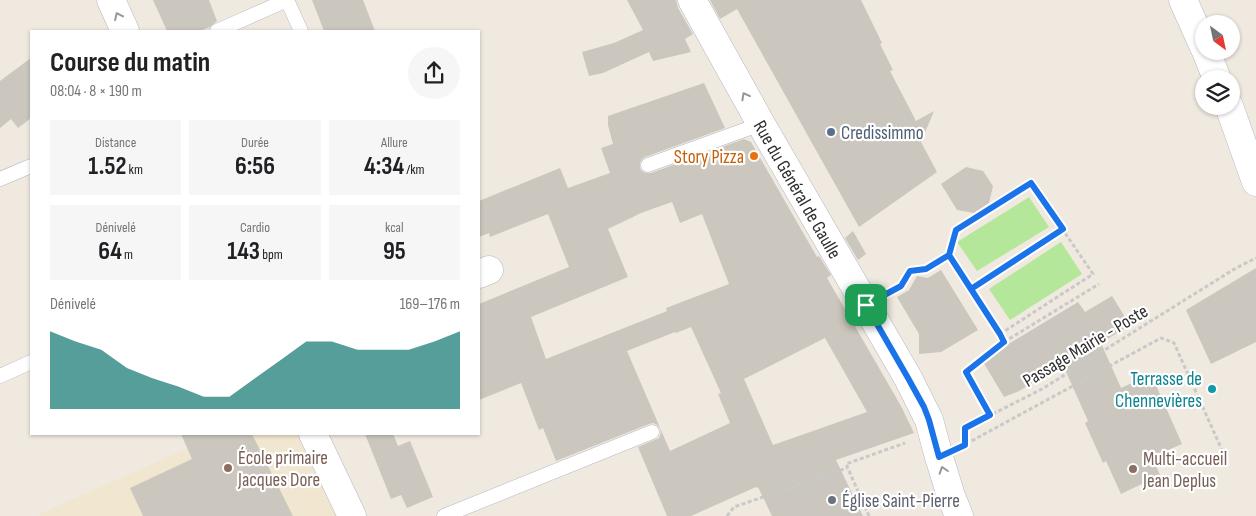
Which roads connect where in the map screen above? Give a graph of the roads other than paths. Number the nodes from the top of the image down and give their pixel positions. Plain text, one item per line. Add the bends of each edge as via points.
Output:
1 (111, 0) edge
2 (287, 0) edge
3 (692, 0) edge
4 (1183, 0) edge
5 (1195, 27) edge
6 (125, 30) edge
7 (219, 30) edge
8 (301, 30) edge
9 (1232, 115) edge
10 (761, 124) junction
11 (648, 165) dead end
12 (30, 166) edge
13 (0, 180) edge
14 (1256, 182) edge
15 (30, 362) edge
16 (0, 376) edge
17 (652, 432) dead end
18 (313, 435) edge
19 (352, 516) edge
20 (444, 516) edge
21 (959, 516) edge

6 -> 1 street
2 - 7 lane
2 - 8 lane
10 -> 3 street, Rue du Général de Gaulle
4 - 5 street
9 - 14 street
10 - 11 lane
21 -> 10 street, Rue du Général de Gaulle via 926,414 908,378
12 - 13 lane
15 - 16 lane
17 - 20 lane
18 - 19 street

